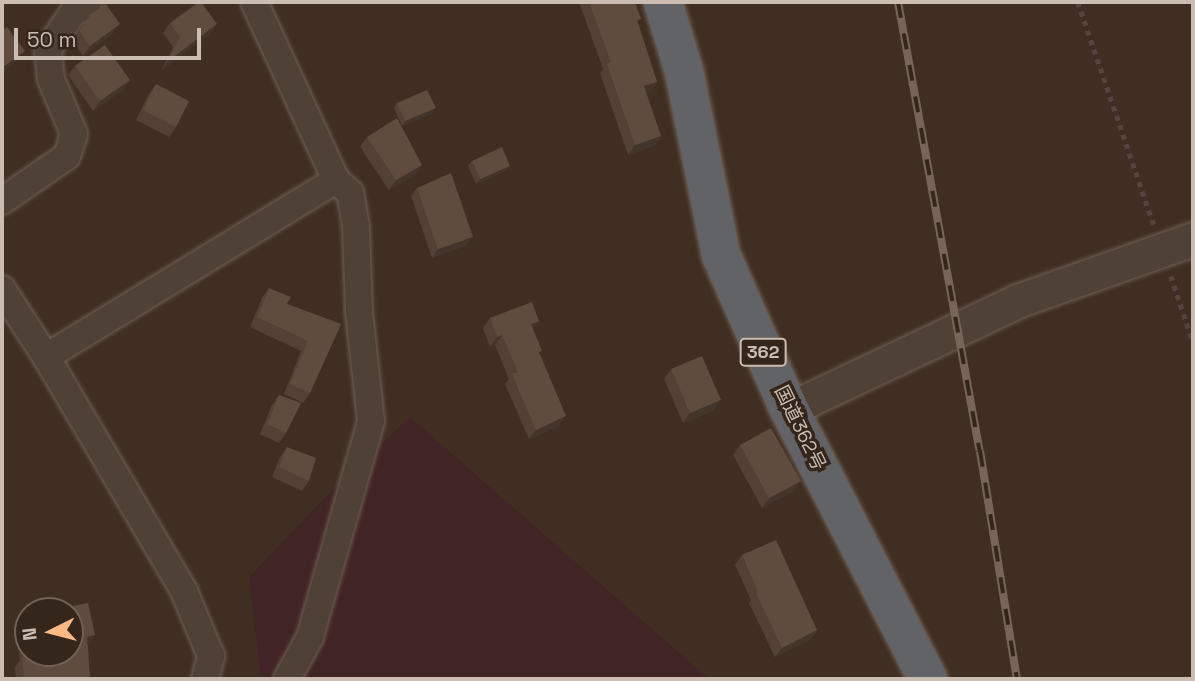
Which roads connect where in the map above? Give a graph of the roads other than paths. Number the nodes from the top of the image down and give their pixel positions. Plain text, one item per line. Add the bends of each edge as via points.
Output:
1 (89, 2) edge
2 (254, 2) edge
3 (663, 2) edge
4 (336, 180) junction
5 (2, 201) edge
6 (1193, 239) edge
7 (2, 289) edge
8 (46, 357) junction
9 (789, 409) junction
10 (205, 679) edge
11 (287, 679) edge
12 (928, 679) edge

1 - 5 street via 74,13 48,49 51,79 75,134 67,156
2 - 4 street
3 - 9 highway, 国道362号 / 362 via 684,71 720,255
4 - 8 street
4 - 11 street via 349,193 356,226 359,313 371,421 310,637
6 - 9 street via 1017,301
7 - 8 street
8 - 10 street via 184,591 211,656
9 - 12 highway, 国道362号 / 362

